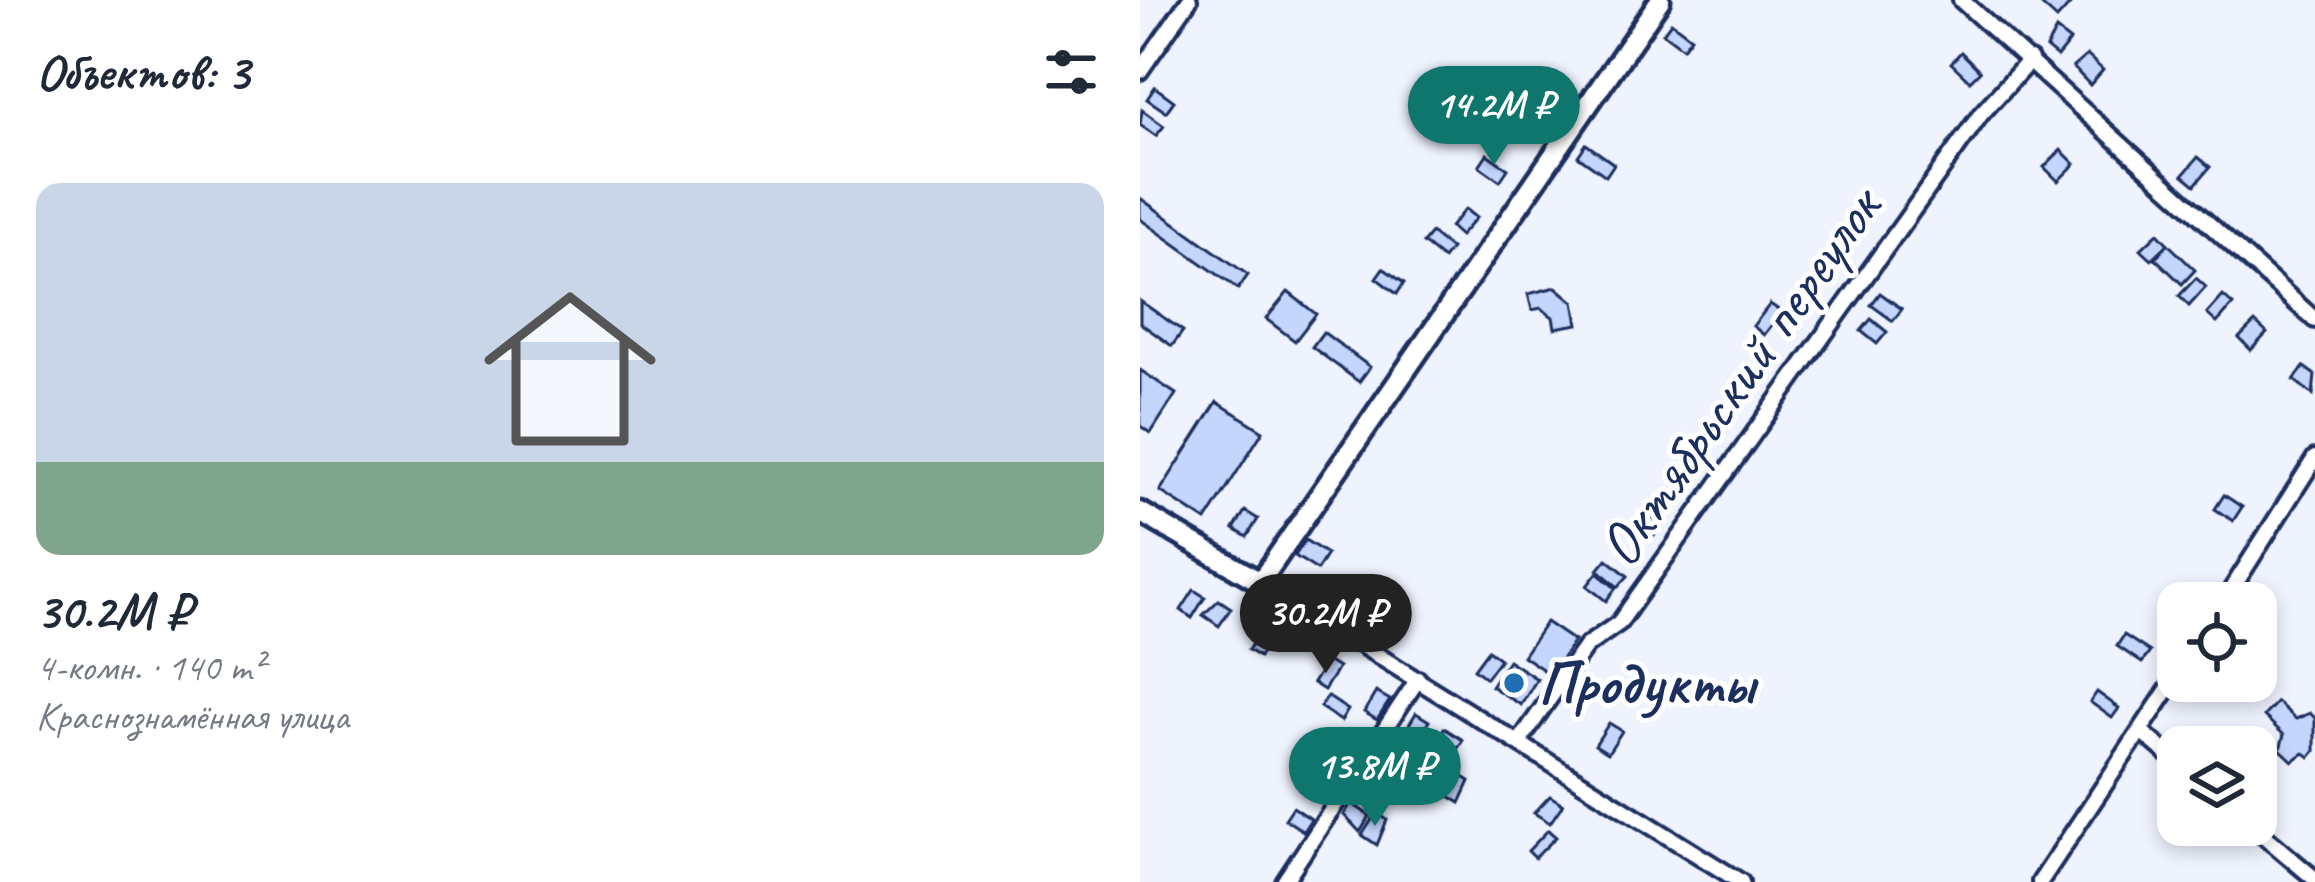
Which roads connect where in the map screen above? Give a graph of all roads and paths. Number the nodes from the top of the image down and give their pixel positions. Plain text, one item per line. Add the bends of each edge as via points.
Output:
1 (1189, 0) edge
2 (1660, 0) edge
3 (1961, 0) edge
4 (2030, 60) junction
5 (1140, 71) edge
6 (2315, 320) edge
7 (2315, 458) edge
8 (1140, 512) edge
9 (1260, 582) junction
10 (2236, 582) edge
11 (1418, 679) junction
12 (2161, 702) edge
13 (2142, 732) junction
14 (1519, 742) junction
15 (2157, 745) edge
16 (2276, 846) edge
17 (2315, 879) edge
18 (1284, 882) edge
19 (1741, 882) edge
20 (2040, 882) edge

1 - 5 street
2 - 9 main road
3 - 4 street
4 - 6 street
4 - 14 street, Октябрьский переулок via 1981,114 1618,623 1586,646
7 - 10 street
8 - 9 main road
9 - 11 street
11 - 14 street
11 - 18 street
12 - 13 street
13 - 15 street
13 - 20 street
14 - 19 street
16 - 17 street

